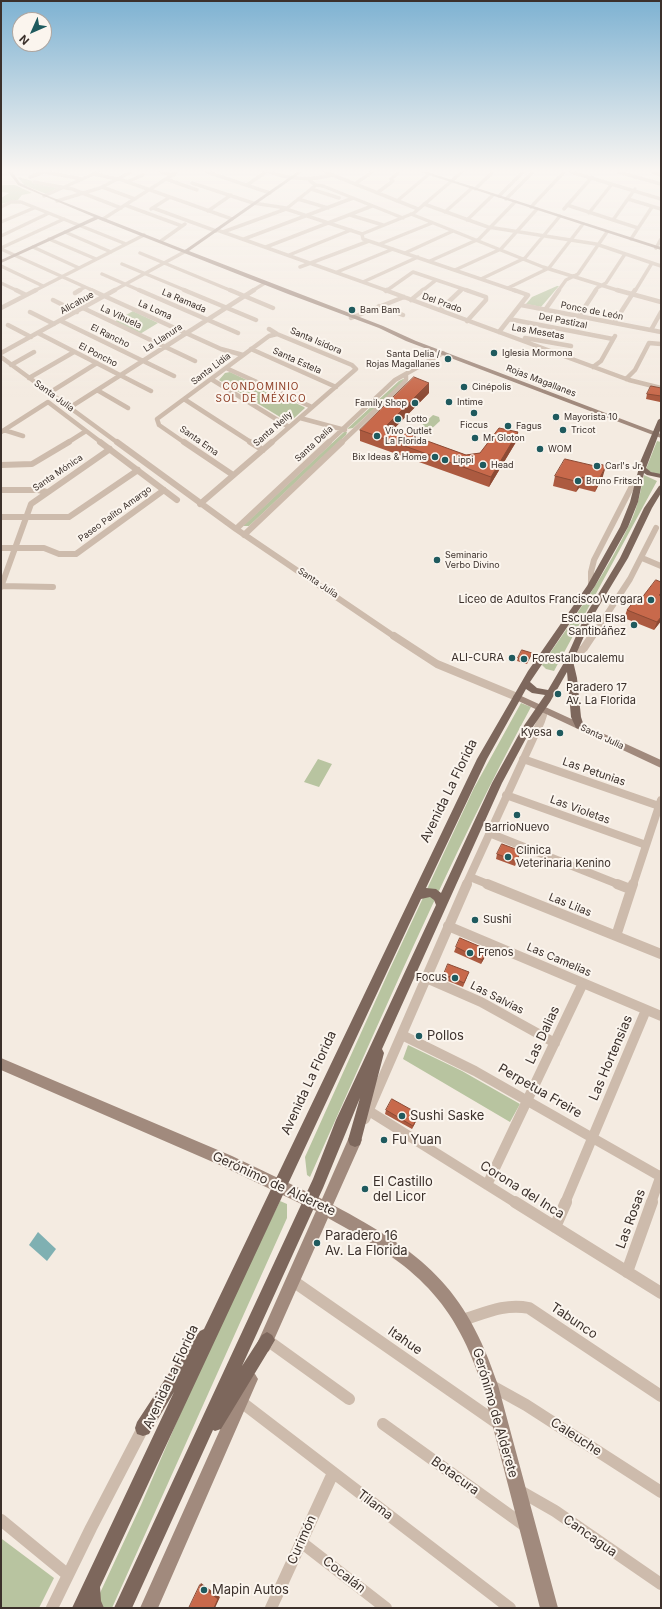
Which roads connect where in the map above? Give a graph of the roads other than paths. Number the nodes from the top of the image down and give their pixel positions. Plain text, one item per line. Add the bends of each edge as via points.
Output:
1 (33, 247) joint
2 (68, 247) edge
3 (100, 247) edge
4 (120, 247) edge
5 (176, 247) edge
6 (192, 247) edge
7 (266, 247) edge
8 (308, 247) edge
9 (354, 247) edge
10 (388, 247) edge
11 (415, 247) edge
12 (460, 247) edge
13 (492, 247) edge
14 (503, 247) edge
15 (534, 247) edge
16 (565, 247) edge
17 (597, 247) edge
18 (604, 247) edge
19 (1, 248) edge
20 (393, 249) junction
21 (498, 250) junction
22 (186, 251) junction
23 (111, 252) junction
24 (404, 252) junction
25 (140, 253) dead end
26 (625, 254) junction
27 (15, 255) junction
28 (288, 255) junction
29 (418, 257) junction
30 (96, 259) junction
31 (522, 259) junction
32 (430, 261) junction
33 (1, 262) edge
34 (164, 263) junction
35 (652, 263) junction
36 (122, 264) dead end
37 (313, 264) junction
38 (1, 266) edge
39 (661, 266) edge
40 (300, 267) dead end
41 (79, 268) junction
42 (548, 269) junction
43 (455, 270) junction
44 (337, 272) junction
45 (102, 274) dead end
46 (146, 274) junction
47 (573, 276) junction
48 (62, 277) junction
49 (481, 279) junction
50 (436, 280) junction
51 (363, 282) junction
52 (1, 283) edge
53 (264, 283) junction
54 (126, 285) junction
55 (602, 285) junction
56 (43, 286) junction
57 (85, 287) junction
58 (508, 288) junction
59 (462, 289) junction
60 (386, 291) junction
61 (75, 293) dead end
62 (26, 295) junction
63 (633, 295) junction
64 (105, 296) junction
65 (244, 296) junction
66 (404, 297) junction
67 (1, 300) edge
68 (53, 300) dead end
69 (411, 300) junction
70 (661, 302) edge
71 (9, 304) junction
72 (521, 305) junction
73 (379, 306) junction
74 (226, 307) junction
75 (1, 308) edge
76 (83, 308) junction
77 (273, 308) dead end
78 (440, 310) junction
79 (545, 310) junction
80 (30, 312) dead end
81 (77, 312) junction
82 (661, 312) edge
83 (403, 315) dead end
84 (579, 316) junction
85 (353, 317) junction
86 (509, 319) junction
87 (61, 320) junction
88 (207, 320) junction
89 (256, 320) dead end
90 (467, 321) junction
91 (614, 323) junction
92 (54, 324) junction
93 (8, 325) dead end
94 (269, 329) dead end
95 (651, 330) junction
96 (661, 332) edge
97 (38, 333) junction
98 (186, 333) junction
99 (238, 333) dead end
100 (500, 333) junction
101 (277, 334) junction
102 (30, 337) junction
103 (575, 339) junction
104 (661, 344) edge
105 (164, 347) junction
106 (251, 349) junction
107 (34, 352) dead end
108 (74, 352) junction
109 (443, 353) junction
110 (1, 354) edge
111 (243, 355) junction
112 (563, 356) junction
113 (1, 357) edge
114 (143, 361) junction
115 (195, 361) dead end
116 (97, 363) junction
117 (11, 365) junction
118 (593, 367) junction
119 (226, 368) junction
120 (356, 368) joint
121 (120, 375) junction
122 (406, 375) junction
123 (174, 376) dead end
124 (30, 378) junction
125 (211, 379) junction
126 (626, 379) junction
127 (336, 387) junction
128 (661, 388) edge
129 (97, 390) junction
130 (151, 391) dead end
131 (49, 393) junction
132 (184, 398) junction
133 (312, 407) junction
134 (70, 408) junction
135 (128, 408) dead end
136 (305, 413) junction
137 (300, 418) junction
138 (157, 420) joint
139 (661, 420) edge
140 (347, 425) junction
141 (289, 427) junction
142 (342, 429) junction
143 (3, 431) edge
144 (86, 431) junction
145 (352, 432) junction
146 (658, 435) edge
147 (23, 436) dead end
148 (110, 450) junction
149 (263, 450) junction
150 (1, 465) edge
151 (138, 470) junction
152 (641, 472) junction
153 (233, 475) junction
154 (661, 476) edge
155 (661, 487) edge
156 (1, 490) edge
157 (164, 490) junction
158 (47, 492) junction
159 (178, 500) dead end
160 (200, 504) junction
161 (1, 517) edge
162 (26, 517) junction
163 (656, 528) dead end
164 (236, 529) junction
165 (244, 535) junction
166 (1, 548) edge
167 (15, 548) junction
168 (642, 558) junction
169 (661, 566) edge
170 (2, 583) edge
171 (53, 587) dead end
172 (569, 661) junction
173 (525, 683) junction
174 (550, 693) junction
175 (517, 697) junction
176 (541, 708) junction
177 (580, 726) junction
178 (523, 758) junction
179 (661, 764) edge
180 (506, 795) junction
181 (660, 803) edge
182 (489, 833) junction
183 (646, 845) junction
184 (470, 877) junction
185 (630, 889) junction
186 (418, 895) junction
187 (441, 904) junction
188 (448, 926) junction
189 (616, 936) junction
190 (661, 954) edge
191 (426, 978) junction
192 (583, 983) junction
193 (646, 1010) junction
194 (661, 1016) edge
195 (383, 1032) junction
196 (402, 1035) junction
197 (555, 1043) junction
198 (1, 1064) edge
199 (528, 1100) junction
200 (369, 1111) junction
201 (592, 1137) junction
202 (355, 1140) junction
203 (661, 1176) edge
204 (280, 1184) junction
205 (487, 1185) junction
206 (311, 1200) junction
207 (326, 1207) junction
208 (555, 1227) junction
209 (626, 1272) junction
210 (293, 1282) junction
211 (661, 1293) edge
212 (218, 1319) junction
213 (463, 1320) junction
214 (267, 1340) junction
215 (490, 1385) junction
216 (661, 1396) edge
217 (349, 1399) dead end
218 (240, 1401) junction
219 (384, 1424) dead end
220 (500, 1425) junction
221 (143, 1428) joint
222 (194, 1455) junction
223 (333, 1473) junction
224 (517, 1490) junction
225 (661, 1492) edge
226 (1, 1520) edge
227 (527, 1527) junction
228 (301, 1542) junction
229 (68, 1575) junction
230 (93, 1583) junction
231 (661, 1584) edge
232 (550, 1607) edge
233 (52, 1608) edge
234 (81, 1608) edge
235 (95, 1608) edge
236 (123, 1608) edge
237 (149, 1608) edge
238 (271, 1608) edge
239 (386, 1608) edge
240 (510, 1608) edge

1 - 27 street
1 - 41 street
2 - 30 street
3 - 23 street
4 - 23 street
5 - 22 street, Rojas Magallanes
6 - 22 street, Alicahue
7 - 28 street, Del Prado
8 - 28 street
9 - 37 street
10 - 20 street
11 - 24 street
12 - 32 street
13 - 21 street
14 - 21 street
15 - 31 street
16 - 42 street
17 - 47 street via 578,274
18 - 26 street
19 - 27 street, La Loma
20 - 24 street
20 - 44 street
21 - 31 street
21 - 43 street
22 - 34 street, Alicahue
22 - 53 street, Rojas Magallanes
23 - 30 street
24 - 29 street
25 - 34 street
26 - 35 street
26 - 55 street via 606,283
27 - 33 street
27 - 48 street, La Loma
28 - 37 street, Del Prado
29 - 32 street
29 - 51 street
30 - 41 street
31 - 42 street
31 - 49 street
32 - 43 street
34 - 46 street, Alicahue
34 - 65 street
35 - 39 street
35 - 63 street
36 - 46 street
37 - 40 street
37 - 44 street, Del Prado
38 - 56 street
41 - 48 street
42 - 47 street
42 - 58 street
43 - 49 street
44 - 51 street, Del Prado
45 - 54 street, La Ramada
46 - 54 street, Alicahue
46 - 74 street
47 - 55 street
47 - 79 street via 566,280
48 - 56 street
48 - 57 street, La Loma
49 - 58 street
50 - 59 street
50 - 60 street via 413,272
50 - 69 street
51 - 60 street, Del Prado
52 - 62 street
53 - 65 street, La Llanura
53 - 85 street, Rojas Magallanes
54 - 64 street, Alicahue
54 - 88 street, La Ramada
55 - 63 street
55 - 84 street
56 - 62 street
57 - 61 street
57 - 64 street, La Loma
58 - 72 street via 528,295
59 - 78 street
59 - 90 street via 486,298
60 - 66 street, Del Prado
62 - 71 street
63 - 70 street
63 - 91 street
64 - 76 street, Alicahue
64 - 98 street, La Loma
65 - 74 street, La Llanura
65 - 77 street
66 - 69 street, Del Prado
66 - 73 street
67 - 71 street
68 - 81 street
69 - 78 street, Del Prado
71 - 75 street
72 - 79 street, Ponce de León
72 - 86 street
73 - 83 street
73 - 85 street
74 - 88 street, La Llanura
74 - 89 street
76 - 81 street, Alicahue
76 - 105 street, La Vihuela
78 - 90 street, Del Prado
79 - 84 street, Ponce de León
80 - 92 street
81 - 87 street, Alicahue
82 - 95 street
84 - 91 street, Ponce de León
85 - 109 street, Rojas Magallanes via 397,337
86 - 100 street
86 - 103 street, Del Pastizal
87 - 92 street, Alicahue
87 - 114 street, El Rancho
88 - 98 street, La Llanura
88 - 99 street, La Ramada
90 - 100 street, Del Prado
91 - 95 street, Ponce de León
92 - 97 street, Alicahue
93 - 102 street
94 - 101 street, Santa Isidora
95 - 96 street, Ponce de León
97 - 102 street, Alicahue
97 - 108 street, El Poncho
98 - 105 street, La Llanura
98 - 111 street, La Loma via 221,349
100 - 103 street, Las Mesetas
100 - 112 street, Del Prado
101 - 106 street, Santa Lidia via 269,336
101 - 120 street, Santa Isidora
102 - 110 street, Alicahue
103 - 112 street
103 - 118 street, Del Pastizal via 614,337 600,361
104 - 126 street via 649,342 635,370
105 - 114 street, La Llanura
105 - 115 street, La Vihuela
106 - 111 street, Santa Lidia
106 - 127 street, Santa Estela
107 - 117 street
108 - 116 street, El Poncho
108 - 124 street
109 - 122 street, Santa Delia
109 - 146 street, Rojas Magallanes
111 - 119 street, Santa Lidia
112 - 118 street, Del Prado
113 - 117 street, Santa Julia
114 - 121 street, La Llanura
114 - 123 street, El Rancho
116 - 121 street, El Poncho
116 - 131 street
117 - 124 street, Santa Julia
118 - 126 street, Del Prado
119 - 125 street, Santa Lidia
119 - 133 street
120 - 127 street, Santa Nelly
121 - 129 street, La Llanura
121 - 130 street, El Poncho
122 - 140 street, Santa Delia via 396,380
122 - 145 street, Santa Delia via 403,384
124 - 131 street, Santa Julia
125 - 132 street, Santa Lidia
125 - 141 street
126 - 128 street, Del Prado
127 - 133 street, Santa Nelly
129 - 134 street, La Llanura
129 - 135 street
131 - 134 street, Santa Julia
132 - 138 street, Santa Lidia
132 - 149 street
133 - 136 street, Santa Nelly
134 - 160 street, Santa Julia
136 - 137 street, Santa Nelly
136 - 140 street
137 - 141 street, Santa Nelly
137 - 142 street
138 - 153 street, Santa Ema via 159,425
139 - 146 main road, Avenida La Florida
140 - 142 street, Santa Delia
141 - 149 street, Santa Nelly
142 - 145 street
142 - 164 street, Santa Delia
143 - 144 street, Santa Julia via 48,402
143 - 147 street
144 - 148 street, Santa Julia
144 - 150 street via 32,464
145 - 165 street, Santa Delia
146 - 152 main road, Avenida La Florida
148 - 151 street, Santa Julia
148 - 158 street, Santa Mónica
149 - 153 street, Santa Nelly
151 - 157 street, Santa Julia
151 - 162 street via 69,517
152 - 154 main road
152 - 173 main road, Avenida La Florida via 628,519 590,586
153 - 160 street, Santa Nelly
155 - 172 main road via 624,558 589,616
156 - 158 street
157 - 159 street, Santa Julia
157 - 167 street, Paseo Palito Amargo via 78,553 61,554 44,548
158 - 162 street, Santa Mónica via 33,502
160 - 164 street, Santa Julia
161 - 162 street
162 - 167 street, Santa Mónica
163 - 168 street
164 - 165 street, Santa Julia
165 - 175 street, Santa Julia via 429,660
166 - 167 street, Paseo Palito Amargo
167 - 170 street, Santa Mónica
168 - 169 street
168 - 172 street via 584,648
170 - 171 street
172 - 174 main road
172 - 177 main road via 576,717
173 - 174 main road via 535,691
173 - 175 main road, Avenida La Florida
174 - 176 main road
175 - 176 street, Santa Julia
175 - 186 main road, Avenida La Florida via 482,759
176 - 177 street, Santa Julia
176 - 178 street via 541,721
176 - 187 main road via 526,729 497,783
177 - 179 street, Santa Julia
178 - 180 street
178 - 181 street, Las Petunias
180 - 182 street
180 - 183 street, Las Violetas
181 - 183 street
182 - 184 street
182 - 185 street
183 - 185 street
184 - 188 street
184 - 189 street, Las Lilas
185 - 189 street
186 - 187 main road via 433,893
186 - 204 main road, Avenida La Florida
187 - 195 main road
188 - 191 street
188 - 192 street, Las Camelias
189 - 190 street, Las Lilas
191 - 196 street
191 - 197 street, Las Salvias via 481,1002
192 - 193 street, Las Camelias
192 - 197 street, Las Dalias
193 - 194 street, Las Camelias
193 - 201 street, Las Hortensias
195 - 202 main road
195 - 206 main road
196 - 199 street, Perpetua Freire via 459,1062
196 - 200 street
197 - 199 street, Las Dalias
198 - 204 street, Gerónimo de Alderete
199 - 201 street, Perpetua Freire
199 - 205 street, Las Dalias
200 - 202 street
200 - 205 street, Corona del Inca
201 - 203 street, Perpetua Freire
201 - 208 street, Las Hortensias
202 - 207 street
203 - 209 street, Las Rosas
204 - 206 street, Gerónimo de Alderete
204 - 212 main road, Avenida La Florida
205 - 208 street, Corona del Inca
206 - 207 street, Gerónimo de Alderete
206 - 222 main road
207 - 210 street
207 - 213 street, Gerónimo de Alderete via 413,1262 440,1288
208 - 209 street, Corona del Inca
209 - 211 street, Corona del Inca
210 - 214 street
210 - 220 street, Itahue
212 - 221 main road via 176,1375
212 - 230 main road, Avenida La Florida
213 - 215 street, Gerónimo de Alderete
213 - 216 street, Tabunco via 504,1306 529,1308
214 - 217 street
214 - 218 street
214 - 222 main road
215 - 220 street, Gerónimo de Alderete
215 - 225 street, Caleuche via 526,1405
218 - 223 street, Tilama
218 - 237 street
219 - 227 street, Botacura
220 - 224 street, Gerónimo de Alderete
221 - 229 street, Avenida La Florida
222 - 236 main road
223 - 228 street, Curimón
223 - 240 street, Tilama
224 - 227 street, Gerónimo de Alderete
224 - 231 street, Cancagua via 555,1511
226 - 229 street
227 - 232 street, Gerónimo de Alderete
228 - 238 street, Curimón
228 - 239 street, Cocalán
229 - 233 street, Avenida La Florida
230 - 234 main road, Avenida La Florida
230 - 235 main road via 92,1596

